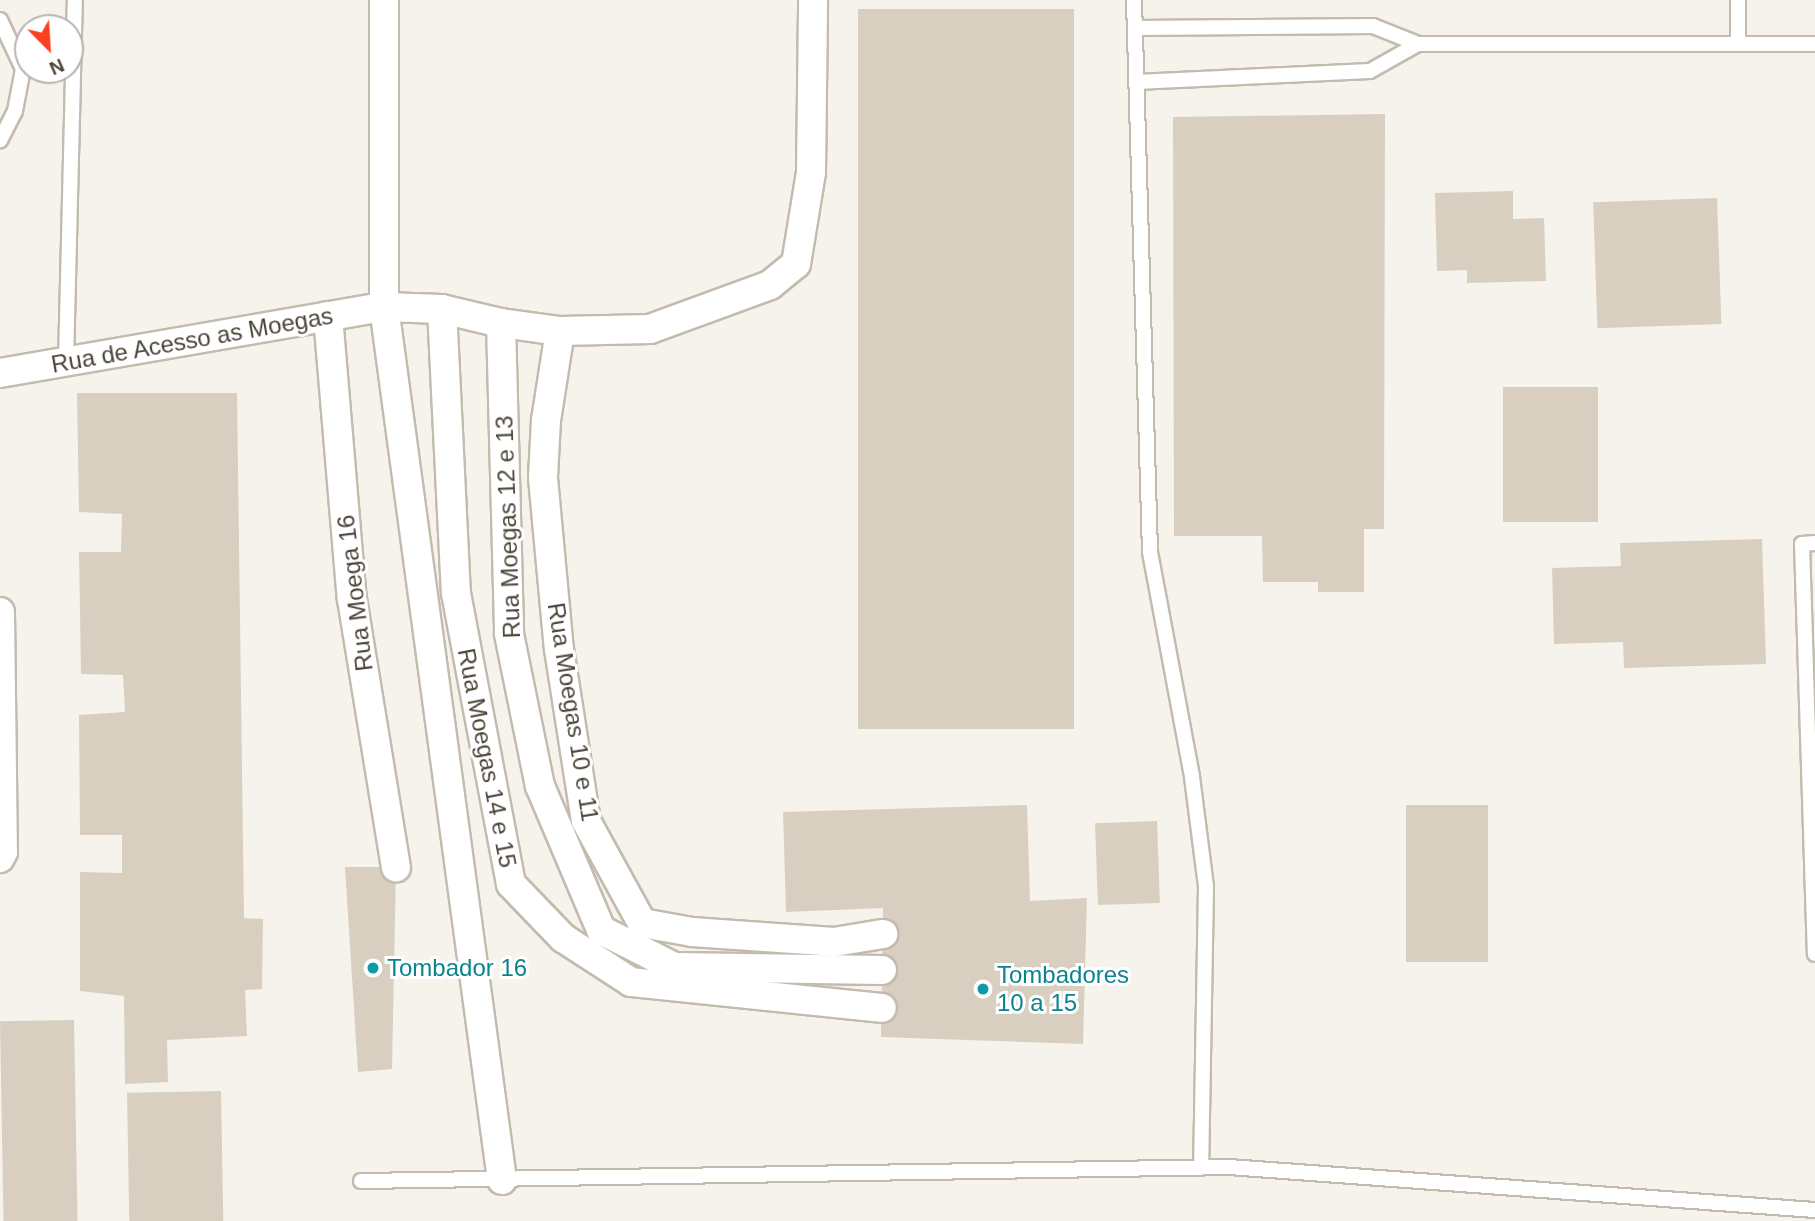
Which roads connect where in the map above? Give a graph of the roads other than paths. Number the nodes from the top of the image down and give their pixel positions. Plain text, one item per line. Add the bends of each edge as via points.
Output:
1 (75, 0) edge
2 (384, 0) edge
3 (813, 0) edge
4 (1134, 0) edge
5 (1738, 0) edge
6 (0, 20) edge
7 (1135, 28) junction
8 (1418, 44) junction
9 (1738, 44) junction
10 (1815, 44) edge
11 (1136, 82) junction
12 (0, 140) edge
13 (384, 307) junction
14 (442, 309) junction
15 (328, 316) junction
16 (501, 323) junction
17 (561, 331) junction
18 (66, 362) junction
19 (0, 373) edge
20 (1815, 543) edge
21 (0, 612) edge
22 (0, 858) edge
23 (396, 867) dead end
24 (883, 934) dead end
25 (1815, 945) edge
26 (1815, 954) edge
27 (882, 970) dead end
28 (882, 1008) dead end
29 (1201, 1168) junction
30 (502, 1180) junction
31 (361, 1181) dead end
32 (1815, 1210) edge

1 - 18 lane
2 - 13 street
3 - 17 street, Rua de Acesso as Moegas via 811,172 796,264 770,285 650,329
4 - 7 lane
5 - 9 lane
6 - 12 lane via 23,69 15,111
7 - 8 lane via 1373,26
7 - 11 lane
8 - 9 lane
8 - 11 lane via 1370,71
9 - 10 lane
11 - 29 lane via 1150,552 1192,778 1206,887
13 - 14 street, Rua de Acesso as Moegas
13 - 15 street, Rua de Acesso as Moegas
13 - 30 street
14 - 16 street, Rua de Acesso as Moegas
14 - 28 street, Rua Moegas 14 e 15 via 456,593 511,884 563,938 631,982
15 - 18 street, Rua de Acesso as Moegas
15 - 23 street, Rua Moega 16 via 352,599
16 - 17 street, Rua de Acesso as Moegas
16 - 27 street, Rua Moegas 12 e 13 via 509,634 540,786 601,930 674,967
17 - 24 street, Rua Moegas 10 e 11 via 546,420 543,478 559,649 586,821 642,923 692,932 834,942
18 - 19 street, Rua de Acesso as Moegas
20 - 25 lane via 1802,544
21 - 22 street via 4,852
25 - 26 lane
29 - 30 lane
29 - 32 lane
30 - 31 lane

